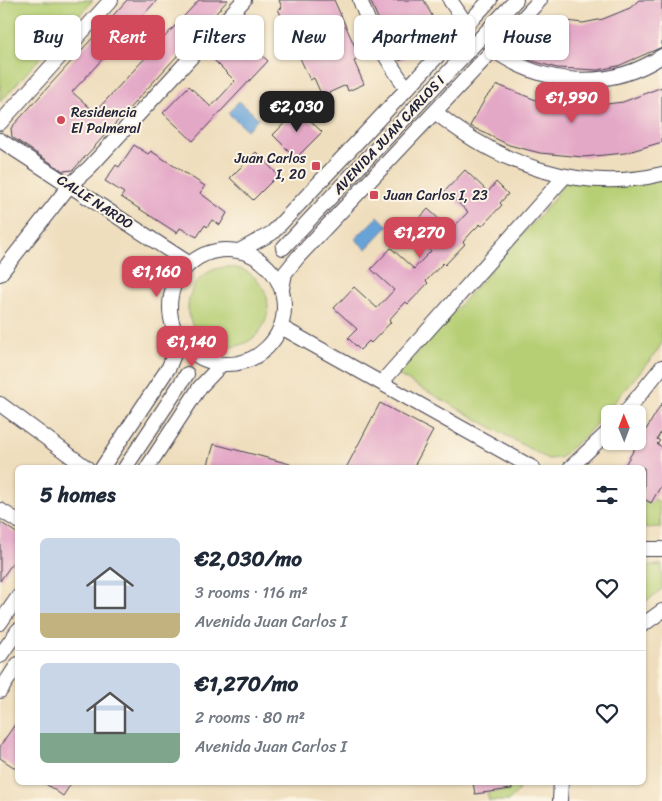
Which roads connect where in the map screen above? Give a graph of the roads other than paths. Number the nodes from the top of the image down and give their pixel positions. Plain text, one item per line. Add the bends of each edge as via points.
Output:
1 (110, 0) edge
2 (244, 0) edge
3 (360, 0) edge
4 (450, 0) edge
5 (490, 0) edge
6 (516, 0) edge
7 (540, 0) edge
8 (460, 15) edge
9 (526, 15) edge
10 (475, 16) edge
11 (662, 56) edge
12 (485, 59) edge
13 (434, 60) edge
14 (510, 60) edge
15 (408, 88) junction
16 (435, 112) junction
17 (0, 123) edge
18 (0, 140) edge
19 (662, 174) edge
20 (565, 176) junction
21 (70, 185) junction
22 (283, 248) dead end
23 (239, 251) junction
24 (190, 264) junction
25 (0, 274) edge
26 (282, 289) junction
27 (281, 327) junction
28 (180, 339) junction
29 (222, 364) junction
30 (662, 367) edge
31 (187, 374) dead end
32 (381, 382) junction
33 (0, 404) edge
34 (631, 405) edge
35 (601, 439) edge
36 (83, 465) edge
37 (104, 465) edge
38 (127, 465) edge
39 (149, 465) edge
40 (528, 465) edge
41 (573, 465) edge
42 (0, 510) edge
43 (15, 519) edge
44 (646, 549) edge
45 (661, 549) edge
46 (15, 601) edge
47 (662, 611) edge
48 (0, 623) edge
49 (646, 623) edge
50 (15, 634) edge
51 (0, 656) edge
52 (15, 668) edge
53 (0, 691) edge
54 (561, 785) edge
55 (560, 801) edge

1 - 17 street
2 - 21 street
3 - 15 street via 375,39
4 - 8 street
5 - 10 street, AVENIDA JUAN CARLOS I
6 - 22 street, AVENIDA JUAN CARLOS I
7 - 9 street, AVENIDA JUAN CARLOS I
11 - 14 street via 613,77 575,80 551,77
12 - 16 street, AVENIDA JUAN CARLOS I
13 - 15 street, AVENIDA JUAN CARLOS I
15 - 23 street, AVENIDA JUAN CARLOS I via 272,233
16 - 20 street via 490,149 530,167
16 - 26 street, AVENIDA JUAN CARLOS I via 298,257 285,273
18 - 21 street, CALLE NARDO
19 - 20 street via 623,180
20 - 32 street
21 - 24 street, CALLE NARDO
21 - 25 street
23 - 24 street via 204,255
23 - 26 street via 265,265
24 - 28 street via 178,278 171,296 171,313
26 - 27 street
27 - 29 street via 272,343 258,355 241,362
27 - 32 street
28 - 29 street via 206,360
28 - 37 street via 169,367
29 - 39 street via 200,387
30 - 34 street
31 - 38 street
32 - 40 street
33 - 36 street
35 - 41 street
42 - 43 street
44 - 45 street
46 - 48 street
47 - 49 street
50 - 51 street
52 - 53 street
54 - 55 street

